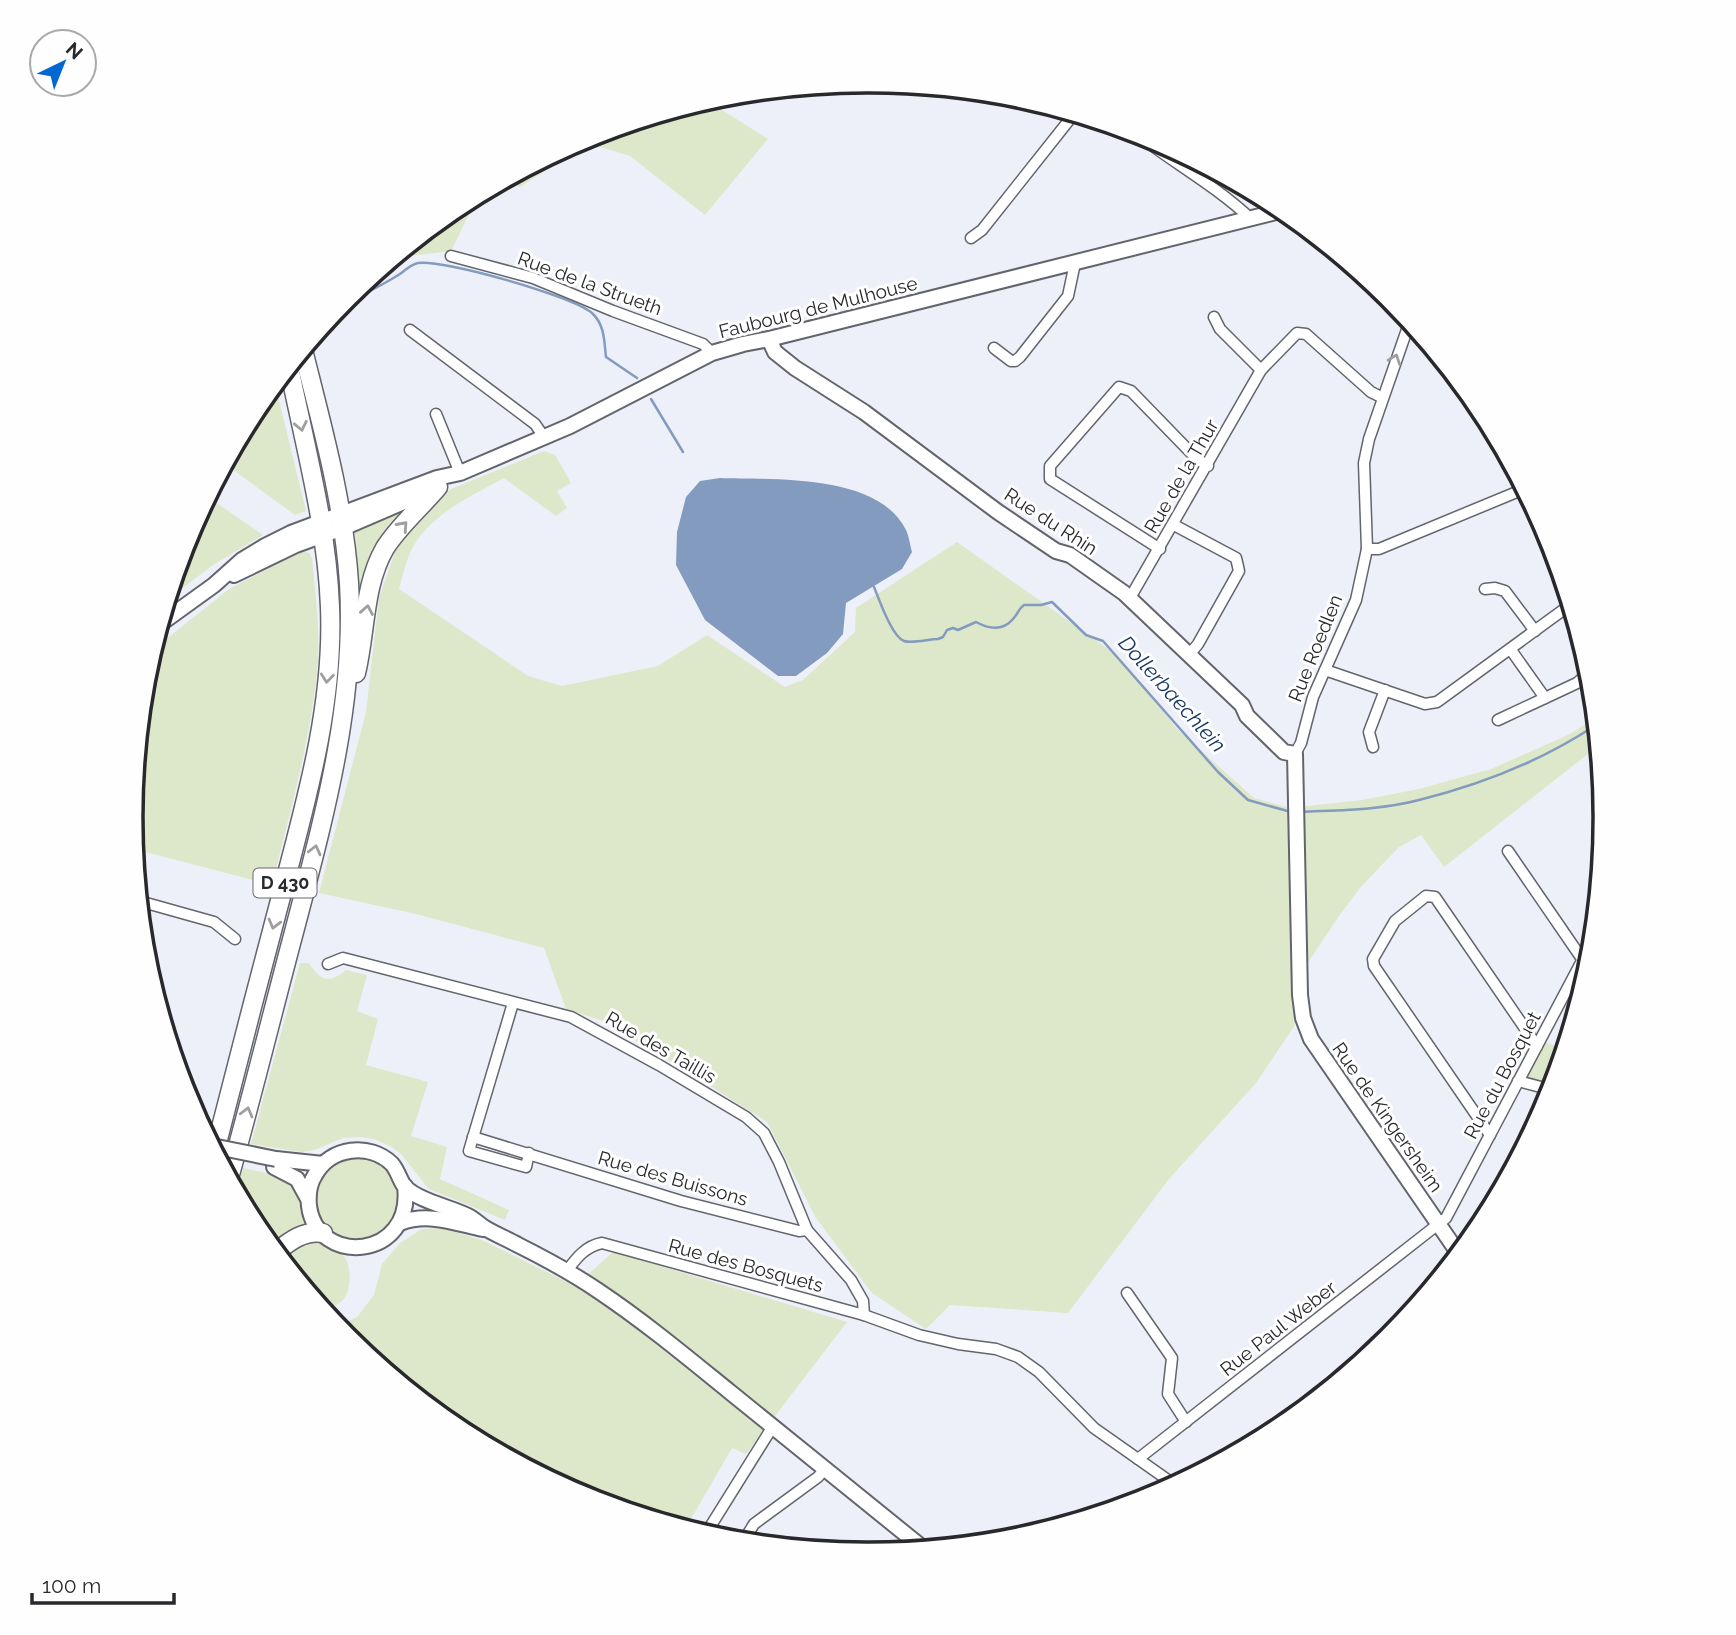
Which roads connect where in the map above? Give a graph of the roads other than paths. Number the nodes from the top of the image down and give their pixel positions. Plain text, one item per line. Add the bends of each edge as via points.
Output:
1 (1069, 121) edge
2 (1168, 158) edge
3 (1269, 214) edge
4 (1251, 219) junction
5 (971, 238) dead end
6 (451, 257) dead end
7 (1075, 262) junction
8 (1214, 317) dead end
9 (410, 330) dead end
10 (1406, 332) edge
11 (769, 340) junction
12 (994, 348) dead end
13 (712, 353) junction
14 (306, 361) edge
15 (1261, 370) junction
16 (291, 378) edge
17 (1381, 397) junction
18 (436, 414) dead end
19 (544, 437) junction
20 (1208, 466) junction
21 (460, 473) junction
22 (438, 487) junction
23 (1516, 492) edge
24 (342, 522) junction
25 (1174, 525) junction
26 (322, 529) junction
27 (1160, 549) junction
28 (1367, 549) junction
29 (1485, 589) dead end
30 (1130, 598) junction
31 (1562, 611) edge
32 (173, 615) edge
33 (1535, 631) junction
34 (1511, 650) junction
35 (1189, 655) junction
36 (1325, 670) junction
37 (1580, 680) edge
38 (1385, 690) junction
39 (1545, 698) junction
40 (1498, 720) dead end
41 (343, 724) junction
42 (1373, 747) dead end
43 (1295, 754) junction
44 (1508, 851) dead end
45 (149, 907) edge
46 (235, 939) dead end
47 (1579, 957) edge
48 (328, 964) dead end
49 (1573, 986) edge
50 (1300, 995) joint
51 (513, 1003) junction
52 (1537, 1046) junction
53 (1518, 1081) junction
54 (1541, 1087) edge
55 (1490, 1135) junction
56 (473, 1136) junction
57 (219, 1140) edge
58 (224, 1149) edge
59 (529, 1153) junction
60 (227, 1155) edge
61 (275, 1163) junction
62 (323, 1164) junction
63 (232, 1165) edge
64 (404, 1186) junction
65 (308, 1199) junction
66 (400, 1223) junction
67 (1439, 1225) junction
68 (488, 1230) junction
69 (807, 1230) junction
70 (323, 1233) junction
71 (1453, 1245) edge
72 (284, 1247) edge
73 (567, 1271) junction
74 (1127, 1293) dead end
75 (864, 1315) junction
76 (1186, 1422) junction
77 (773, 1426) junction
78 (1138, 1459) junction
79 (825, 1469) junction
80 (1165, 1478) edge
81 (711, 1525) edge
82 (749, 1532) edge
83 (914, 1541) edge

1 - 5 street
2 - 4 street via 1229,198
3 - 4 main road, Faubourg de Mulhouse
4 - 7 main road, Faubourg de Mulhouse
6 - 13 street, Rue de la Strueth via 533,278 703,344
7 - 11 main road, Faubourg de Mulhouse
7 - 12 street via 1068,296 1020,357 1013,362
8 - 15 street
9 - 19 street via 535,424
17 -> 10 street, Rue Roedlen
11 - 13 main road, Faubourg de Mulhouse
11 - 30 main road, Rue du Rhin via 775,352 795,368 864,412 998,512
13 - 19 main road, Faubourg de Mulhouse
14 - 24 highway, D 430
15 - 17 street, Rue de la Thur via 1297,333 1306,334
15 - 20 street, Rue de la Thur
16 -> 26 highway, D 430
17 - 28 street, Rue Roedlen via 1364,463
18 - 21 street
19 - 21 main road, Faubourg de Mulhouse
20 - 25 street, Rue de la Thur
20 - 27 street via 1131,391 1119,387 1050,466 1050,479
21 - 22 main road, Faubourg de Mulhouse
21 - 24 main road, Faubourg de Mulhouse via 437,478
22 - 24 main road, Faubourg de Mulhouse
41 -> 22 highway via 376,569 387,546
23 - 28 street via 1379,549
24 - 26 main road, Faubourg de Mulhouse
24 - 41 highway, D 430 via 349,584
25 - 27 street, Rue de la Thur
25 - 35 street via 1236,558 1239,571
26 - 32 main road, Faubourg de Mulhouse via 265,546
26 -> 57 highway, D 430 via 331,610 323,720
27 - 30 street, Rue de la Thur
28 - 36 street, Rue Roedlen via 1356,600
29 - 33 street via 1504,591
30 - 35 main road, Rue du Rhin
31 - 33 street
33 - 34 street
34 - 38 street via 1437,702 1424,704
34 - 39 street
35 - 43 main road, Rue du Rhin via 1284,752
36 - 38 street
36 - 43 street, Rue Roedlen
37 - 39 street
38 - 42 street via 1369,732
39 - 40 street
63 -> 41 highway, D 430
43 - 50 main road, Rue Roedlen
44 - 47 street
45 - 46 street via 214,922
48 - 51 street, Rue des Taillis via 343,958
49 - 52 street, Rue du Bosquet
50 - 67 main road, Rue de Kingersheim via 1311,1039
51 - 56 street
51 - 69 street, Rue des Taillis via 590,1026 746,1117 764,1133
52 - 53 street, Rue du Bosquet
52 - 55 street via 1436,897 1426,896 1395,921 1373,959 1374,966
53 - 54 street
53 - 55 street, Rue du Bosquet
55 - 67 street, Rue du Bosquet
56 - 59 street, Rue des Buissons
56 - 59 street via 469,1151 526,1167
58 - 61 main road, bridge
59 - 69 street, Rue des Buissons via 681,1201
60 - 61 main road
61 - 62 main road
61 - 65 main road via 297,1179
62 - 64 main road via 344,1152 370,1152 392,1164
62 - 65 main road
64 - 66 main road
64 - 68 main road via 469,1216
65 - 70 main road
66 - 68 main road via 442,1219
66 - 70 main road via 370,1246 344,1246
67 - 71 main road, Rue de Kingersheim
67 - 76 street, Rue Paul Weber
68 - 73 main road
69 - 75 street, Rue des Taillis via 851,1280 863,1301
70 - 72 highway via 303,1235
73 - 75 street, Rue des Bosquets via 583,1252 602,1243
73 - 77 main road via 651,1329
74 - 76 street via 1172,1358 1168,1394
75 - 78 street, Rue des Bosquets via 925,1337 1018,1357 1094,1428
76 - 78 street, Rue Paul Weber
77 - 79 main road
77 - 81 street
78 - 80 street, Rue des Bosquets
79 - 82 street
79 - 83 main road

